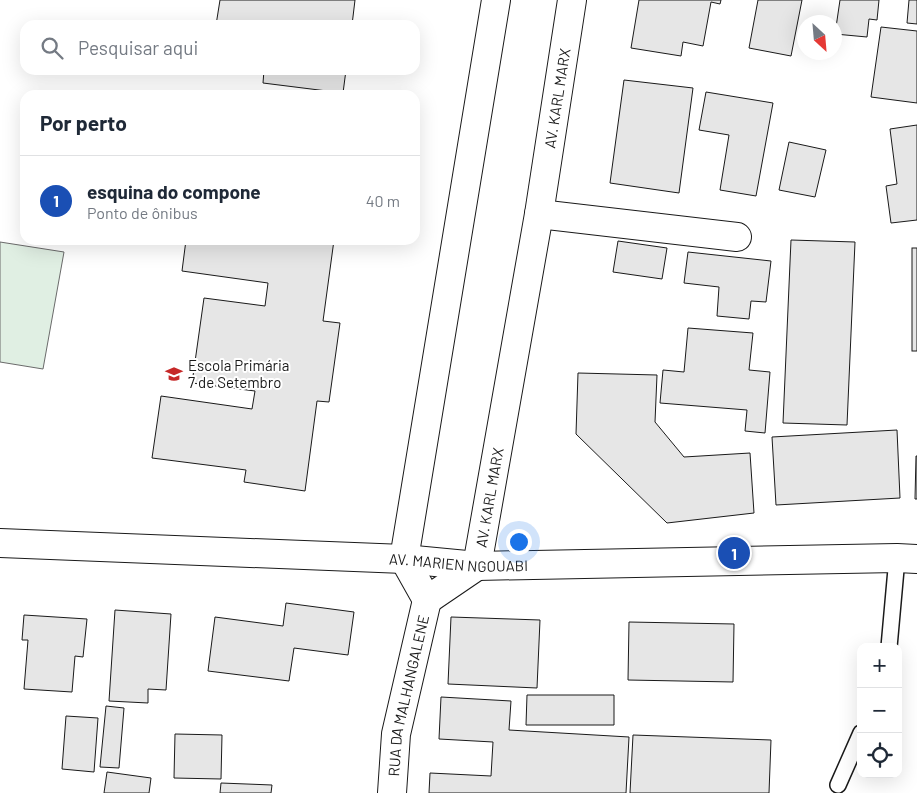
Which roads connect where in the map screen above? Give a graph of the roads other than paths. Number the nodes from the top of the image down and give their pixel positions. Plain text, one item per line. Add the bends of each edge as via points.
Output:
1 (496, 0) edge
2 (572, 0) edge
3 (539, 214) junction
4 (737, 237) dead end
5 (0, 542) edge
6 (907, 559) edge
7 (404, 560) junction
8 (477, 566) junction
9 (427, 600) junction
10 (891, 643) edge
11 (857, 742) edge
12 (838, 785) dead end
13 (392, 793) edge

1 - 7 street
2 - 3 street, AV. KARL MARX
3 - 4 street
3 - 8 street, AV. KARL MARX
5 - 7 street, AV. MARIEN NGOUABI
6 - 8 street, AV. MARIEN NGOUABI
6 - 10 lane
7 - 8 street, AV. MARIEN NGOUABI
7 - 9 street
8 - 9 street, AV. KARL MARX
9 - 13 street, RUA DA MALHANGALENE via 396,734
11 - 12 lane

